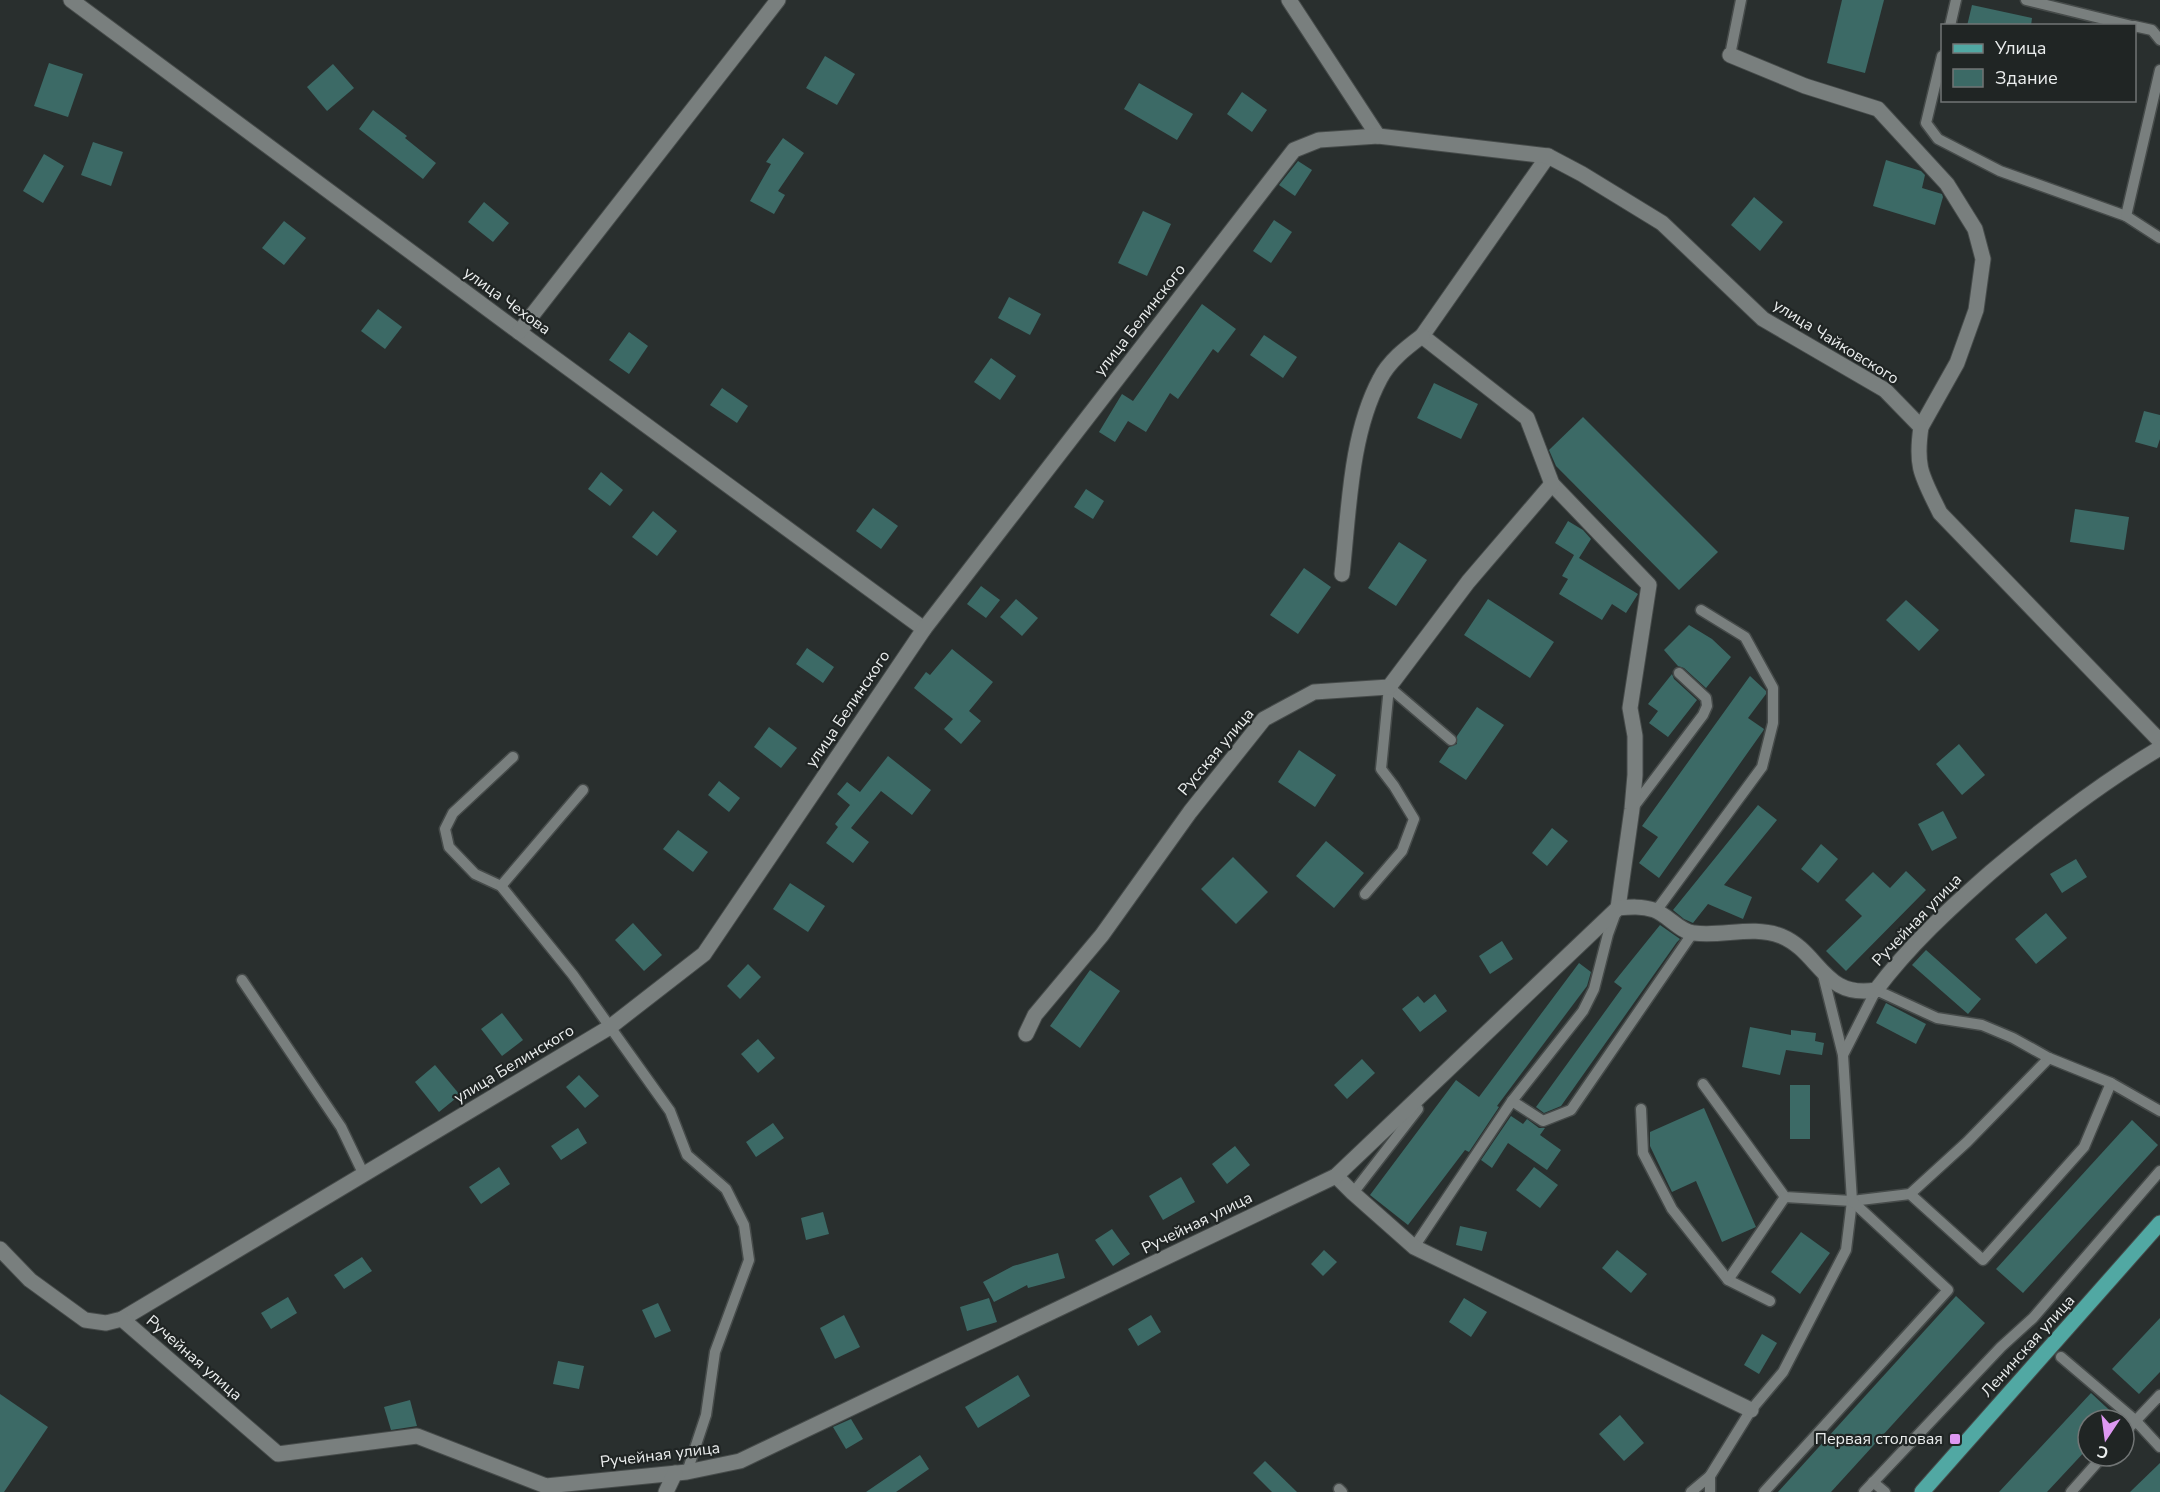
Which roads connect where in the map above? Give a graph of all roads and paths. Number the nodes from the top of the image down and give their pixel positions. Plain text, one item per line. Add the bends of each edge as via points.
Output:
1 (71, 0) edge
2 (778, 0) edge
3 (1289, 0) edge
4 (1741, 0) edge
5 (1956, 0) edge
6 (2026, 0) edge
7 (1950, 24) edge
8 (2125, 24) edge
9 (2136, 27) edge
10 (2160, 40) edge
11 (1730, 56) joint
12 (1941, 60) edge
13 (2160, 70) edge
14 (1378, 136) junction
15 (1548, 156) junction
16 (2126, 216) junction
17 (2160, 238) edge
18 (519, 332) junction
19 (1422, 336) junction
20 (1921, 427) junction
21 (1552, 484) junction
22 (1342, 574) dead end
23 (1701, 610) dead end
24 (924, 629) junction
25 (1679, 673) dead end
26 (1389, 687) junction
27 (1450, 740) dead end
28 (2160, 741) edge
29 (2160, 748) edge
30 (513, 757) dead end
31 (583, 790) dead end
32 (1632, 809) junction
33 (501, 886) junction
34 (1365, 894) dead end
35 (1618, 908) junction
36 (1656, 910) junction
37 (1692, 934) junction
38 (1822, 971) junction
39 (242, 980) dead end
40 (1876, 990) junction
41 (610, 1027) junction
42 (1026, 1034) dead end
43 (1843, 1054) junction
44 (2049, 1058) junction
45 (2111, 1083) junction
46 (1703, 1084) dead end
47 (1512, 1101) junction
48 (1418, 1109) dead end
49 (1641, 1109) dead end
50 (2160, 1111) edge
51 (2160, 1171) edge
52 (364, 1175) junction
53 (1336, 1176) junction
54 (1353, 1193) junction
55 (1910, 1194) junction
56 (1785, 1197) junction
57 (1852, 1201) junction
58 (2160, 1223) edge
59 (1414, 1247) junction
60 (0, 1250) edge
61 (1728, 1280) junction
62 (1770, 1301) dead end
63 (122, 1319) junction
64 (2061, 1357) dead end
65 (2160, 1395) edge
66 (2122, 1408) edge
67 (1751, 1410) junction
68 (2136, 1420) joint
69 (2160, 1447) edge
70 (2092, 1468) edge
71 (681, 1473) junction
72 (1710, 1476) junction
73 (1873, 1482) junction
74 (548, 1489) edge
75 (666, 1492) edge
76 (1691, 1492) edge
77 (1710, 1492) edge
78 (1764, 1492) edge
79 (1864, 1492) edge
80 (1885, 1492) edge
81 (1922, 1492) edge
82 (2071, 1492) edge

1 - 18 street, улица Чехова
2 - 18 street
3 - 14 street
4 - 11 lane
5 - 7 lane
6 - 8 lane
9 - 10 lane via 2152,30
11 - 20 street via 1878,109 1947,183 1976,229 1983,259 1976,310 1957,363
12 - 16 lane via 1926,123 1938,139 2000,171
13 - 16 lane
14 - 15 street, улица Белинского
14 - 24 street, улица Белинского via 1320,140 1294,150
15 - 19 street
15 - 20 street, улица Чайковского via 1662,224 1763,320 1885,390
16 - 17 lane
18 - 24 street, улица Чехова
19 - 21 street via 1527,418
19 - 22 street via 1401,352 1380,378 1358,436
20 - 28 street via 1917,452 1920,473 1940,513
21 - 26 street via 1468,582
21 - 32 street via 1649,585 1630,708 1635,736
23 - 36 lane via 1745,637 1773,688 1773,723 1762,767
24 - 41 street, улица Белинского via 704,954
25 - 32 lane via 1706,698 1707,706
26 - 27 lane
26 - 34 lane via 1381,769 1414,819 1402,851
26 - 42 street, Русская улица via 1314,692 1264,719 1190,812 1102,935 1035,1015
29 - 40 street, Ручейная улица via 2070,807 1954,904
30 - 33 lane via 453,813 445,829 449,847 475,874
31 - 33 lane
32 - 35 street
33 - 41 lane
35 - 36 street
35 - 47 lane via 1594,989 1583,1011
35 - 53 street, Ручейная улица
36 - 37 street
37 - 38 street, Ручейная улица via 1771,933 1795,944
37 - 47 lane via 1571,1110 1543,1121
38 - 40 street, Ручейная улица via 1842,988 1860,993
38 - 43 lane
39 - 52 lane via 341,1127
40 - 43 lane
40 - 44 lane via 1937,1018 1982,1025
41 - 52 street, улица Белинского
41 - 71 lane via 670,1111 687,1155 726,1189 744,1225 749,1260 715,1352 706,1415
43 - 57 lane
44 - 45 lane
44 - 55 lane
45 - 50 lane
45 - 55 lane via 2084,1147 1983,1260
46 - 56 lane
47 - 59 lane
48 - 54 lane
49 - 61 lane via 1643,1153 1672,1209
51 - 73 lane via 2033,1318
52 - 63 street, улица Белинского
53 - 54 street
53 - 71 street, Ручейная улица via 740,1461
54 - 59 street
55 - 57 lane
56 - 57 lane
56 - 61 lane
57 - 67 lane via 1846,1250 1783,1372
57 - 78 lane via 1948,1290
58 - 81 main road, Ленинская улица
59 - 67 street
60 - 63 street via 30,1280 85,1320 106,1323
61 - 62 lane
63 - 74 street, Ручейная улица via 278,1454 417,1436
64 - 66 lane
65 - 68 lane
67 - 72 lane
68 - 69 lane
70 - 82 lane
71 - 74 street, Ручейная улица
71 - 75 street
72 - 76 lane
72 - 77 lane
73 - 79 lane
73 - 80 lane

